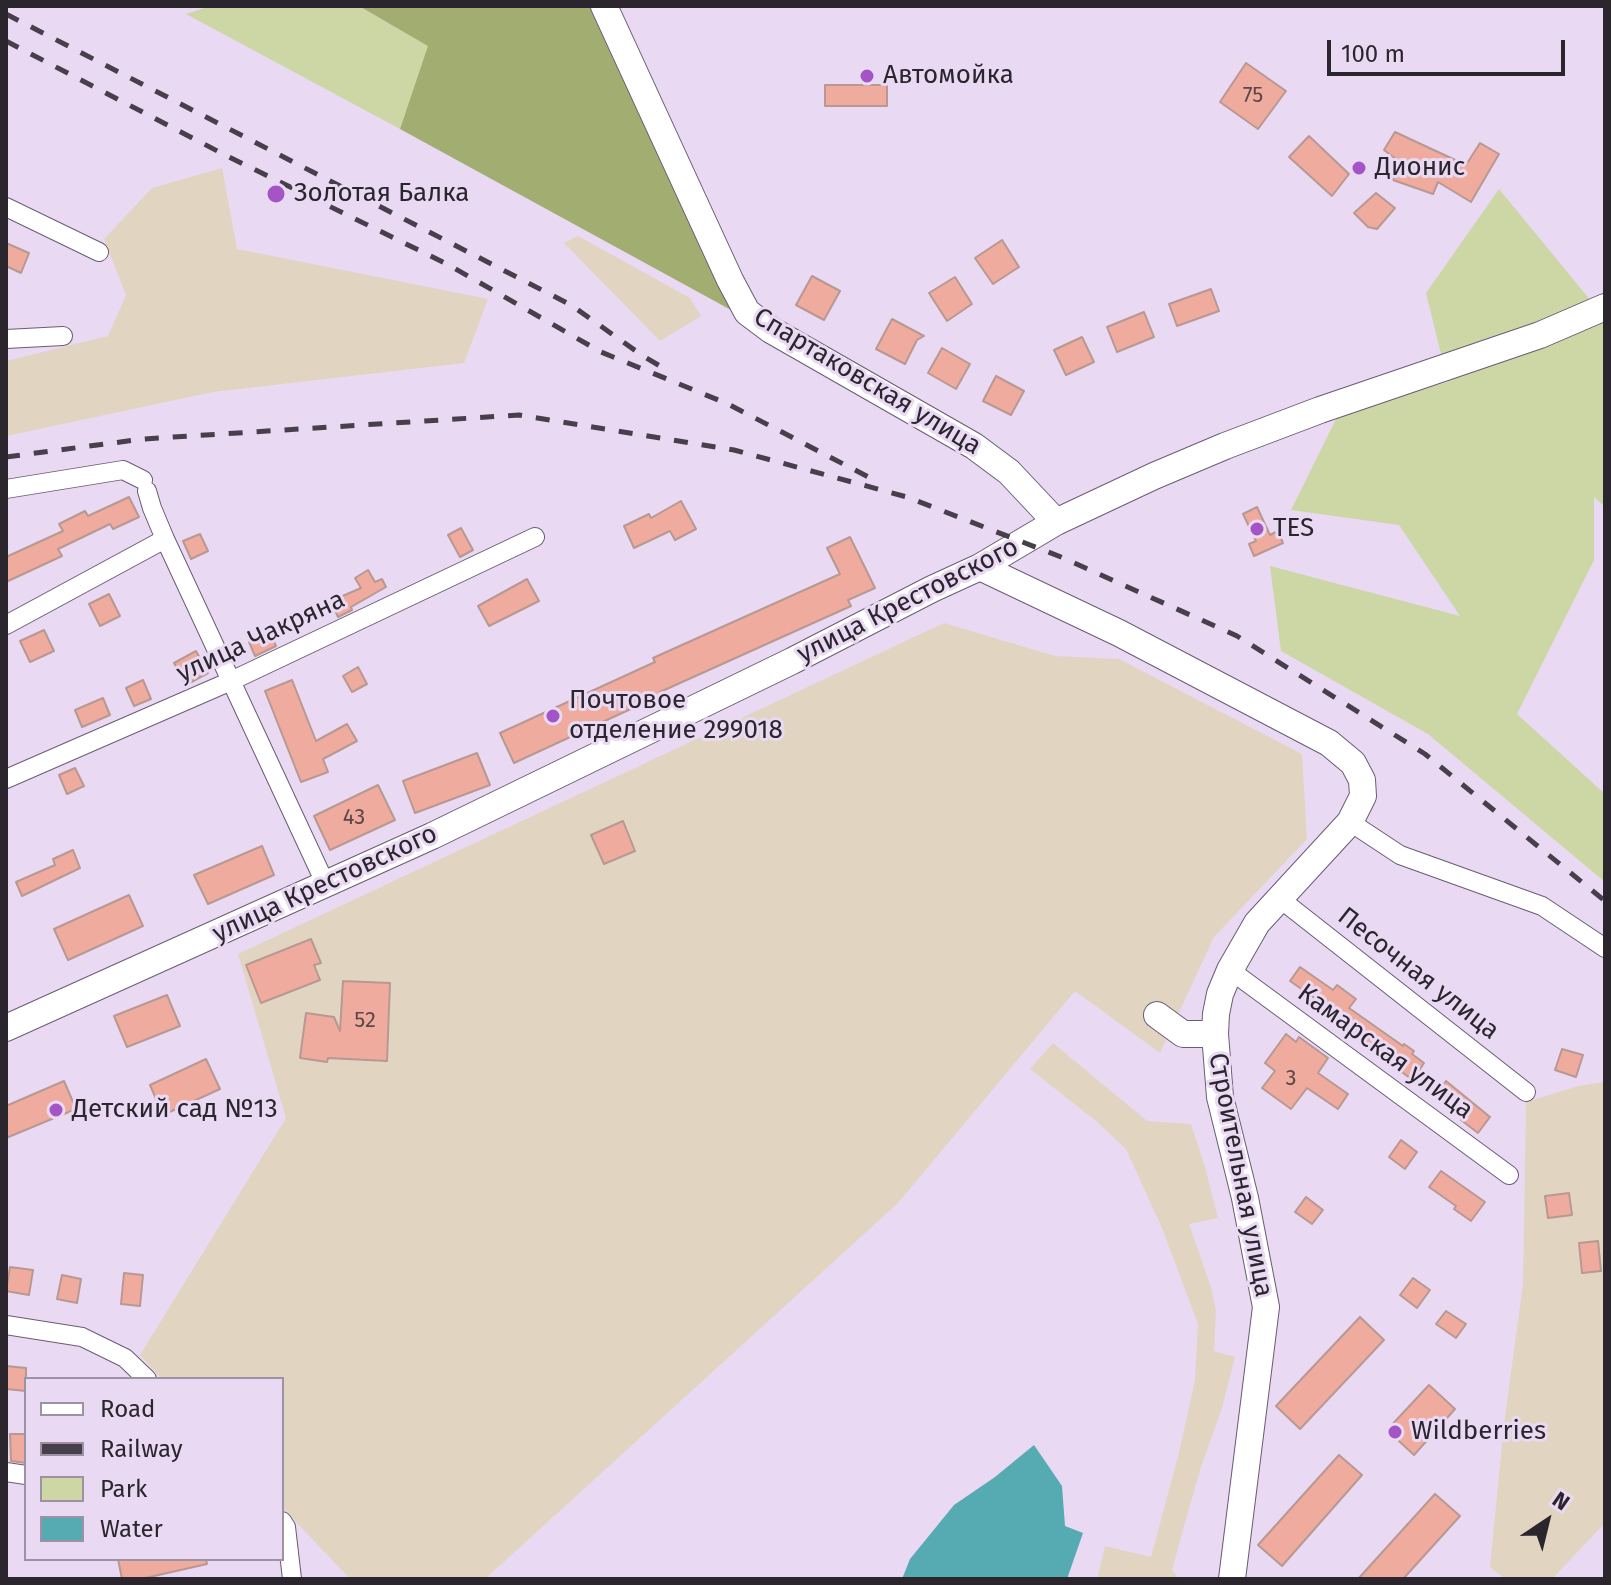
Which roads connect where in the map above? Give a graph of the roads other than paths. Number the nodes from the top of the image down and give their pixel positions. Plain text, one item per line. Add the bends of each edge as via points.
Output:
1 (604, 6) edge
2 (6, 207) edge
3 (99, 252) dead end
4 (1605, 307) edge
5 (63, 336) dead end
6 (6, 339) edge
7 (6, 489) edge
8 (1056, 522) junction
9 (535, 537) dead end
10 (165, 539) junction
11 (980, 567) junction
12 (6, 625) edge
13 (231, 681) junction
14 (6, 779) edge
15 (1350, 822) junction
16 (326, 885) junction
17 (1279, 898) junction
18 (1605, 948) edge
19 (1230, 970) junction
20 (1157, 1015) dead end
21 (6, 1028) edge
22 (1215, 1034) junction
23 (1526, 1092) dead end
24 (1509, 1175) dead end
25 (6, 1325) edge
26 (145, 1377) edge
27 (284, 1524) edge
28 (292, 1579) edge
29 (1232, 1579) edge

1 - 8 main road, Спартаковская улица via 747,312 974,446 1009,472
2 - 3 street
4 - 8 main road, улица Крестовского via 1225,446
5 - 6 street
7 - 10 street via 123,470 145,485
8 - 11 main road, улица Крестовского
9 - 13 street, улица Чакряна
10 - 12 street
10 - 13 street
11 - 15 main road, Строительная улица via 1329,743 1353,763 1362,780 1363,796
11 - 16 main road, улица Крестовского
13 - 14 street, улица Чакряна
13 - 16 street
15 - 17 main road, Строительная улица
15 - 18 street via 1400,855 1542,906
16 - 21 main road, улица Крестовского
17 - 19 main road, Строительная улица via 1257,923
17 - 23 street, Песочная улица
19 - 22 main road, Строительная улица via 1220,994
19 - 24 street, Камарская улица
20 - 22 main road via 1183,1034
22 - 29 main road, Строительная улица via 1220,1097 1266,1307
25 - 26 street via 82,1337 125,1358
27 - 28 street

